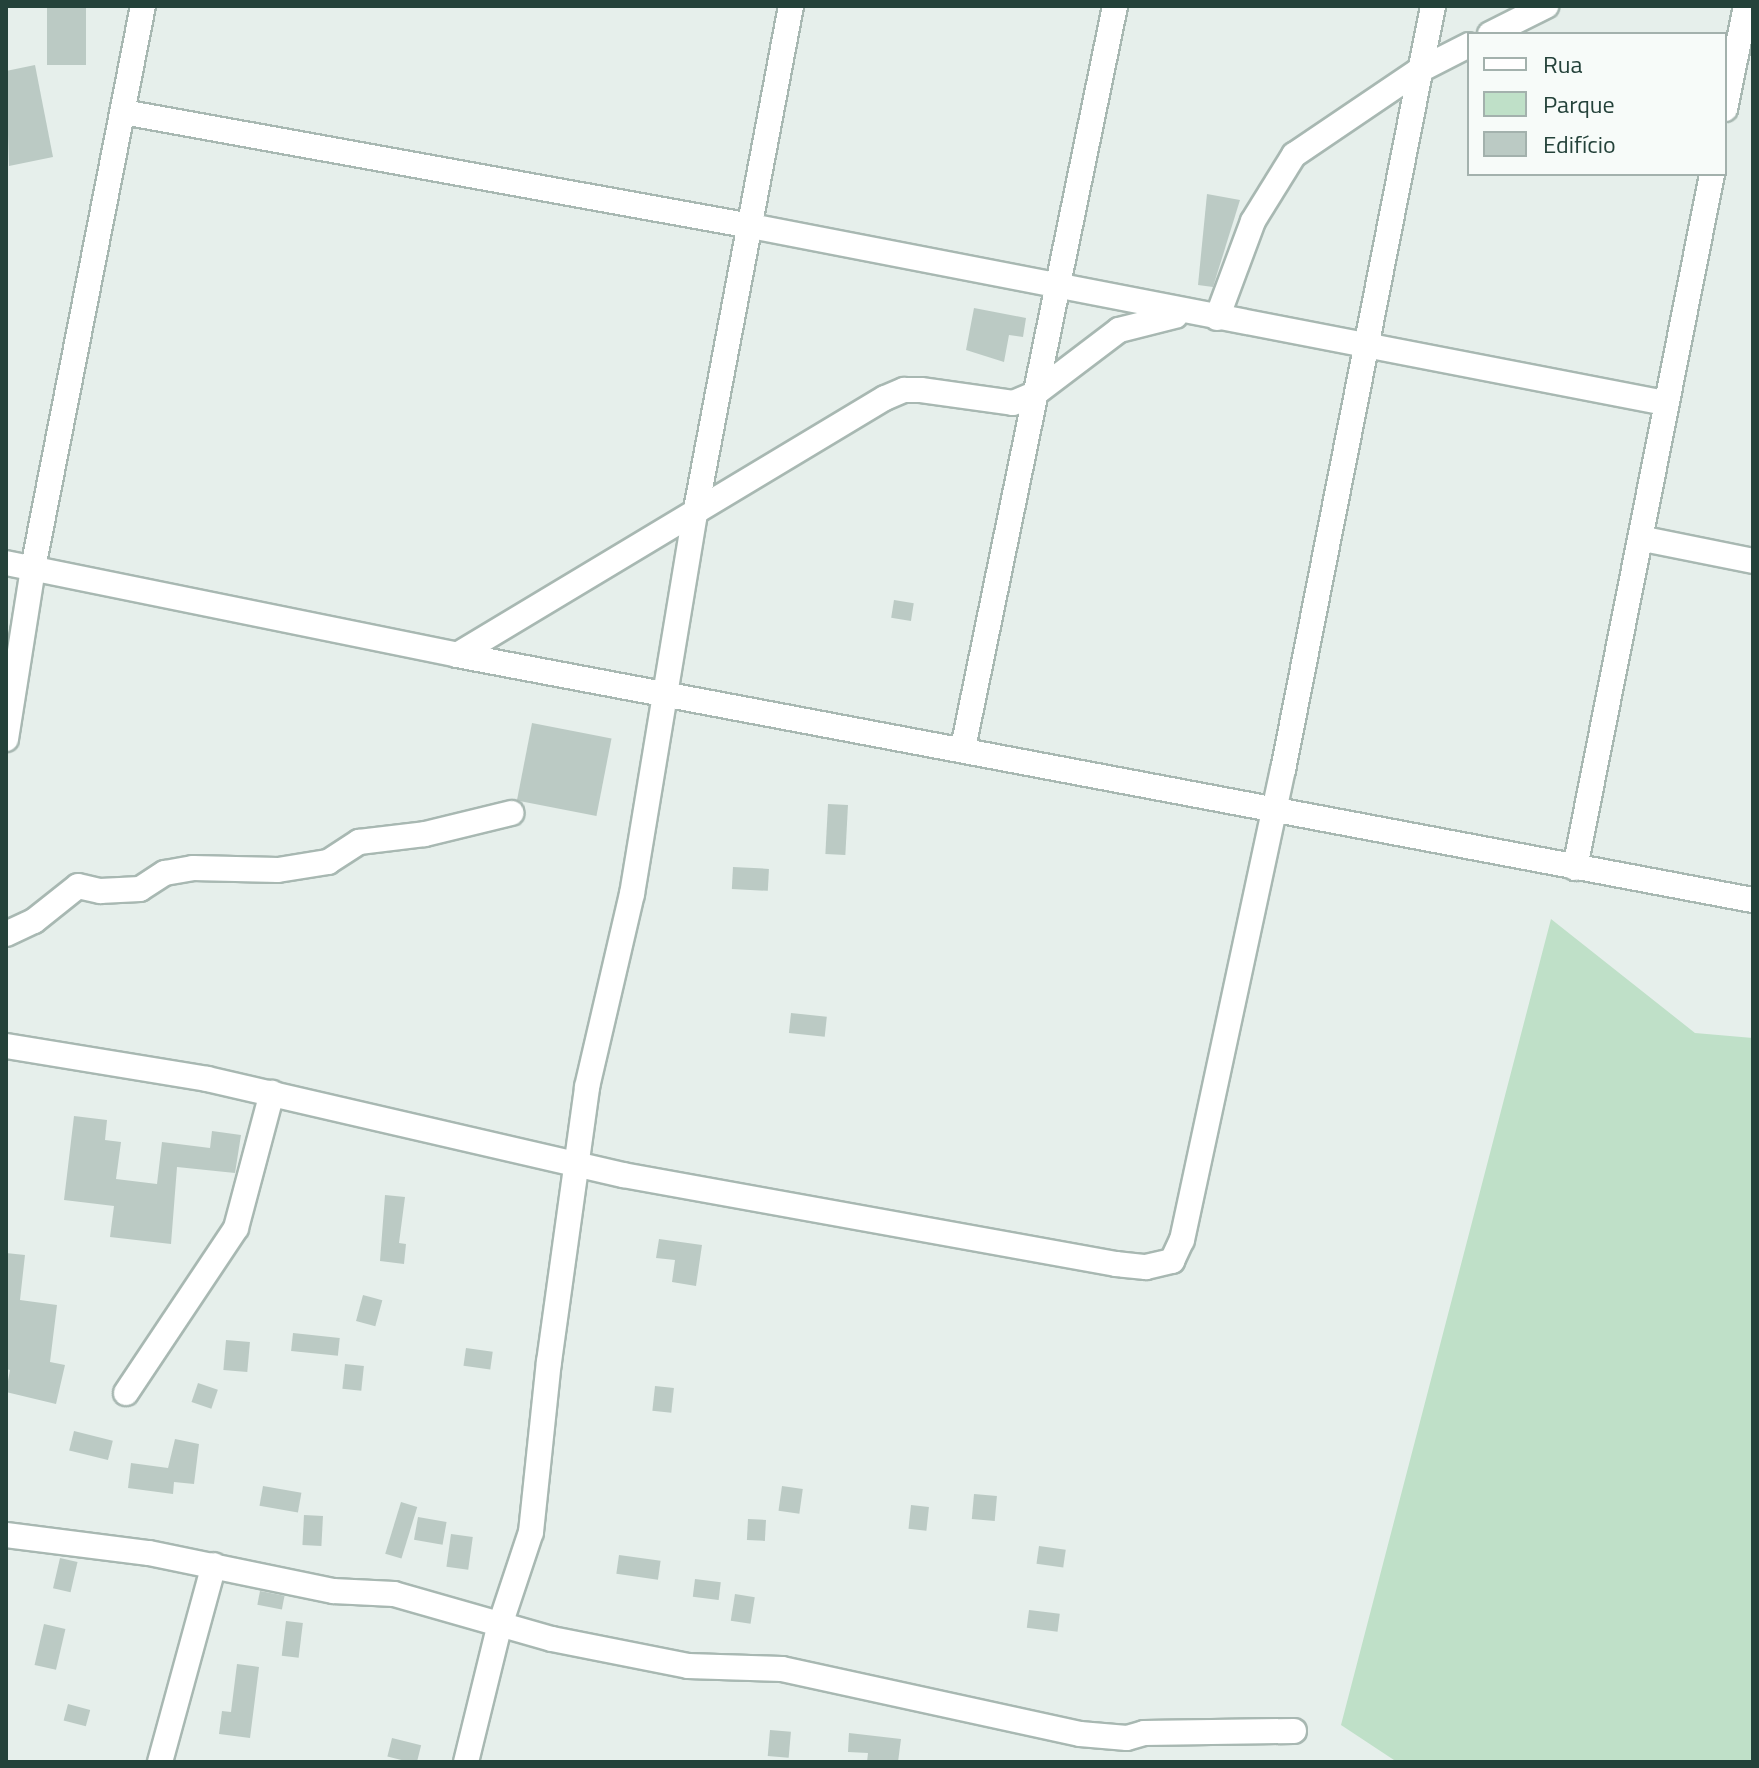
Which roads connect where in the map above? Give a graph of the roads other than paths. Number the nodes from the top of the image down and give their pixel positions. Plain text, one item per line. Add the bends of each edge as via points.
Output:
1 (143, 6) edge
2 (791, 6) edge
3 (1115, 6) edge
4 (1433, 6) edge
5 (1546, 6) edge
6 (1746, 6) edge
7 (1494, 32) edge
8 (1467, 46) edge
9 (1418, 71) junction
10 (1727, 99) edge
11 (123, 112) junction
12 (1712, 176) edge
13 (751, 226) junction
14 (1056, 286) junction
15 (1208, 316) junction
16 (1363, 344) junction
17 (1036, 393) junction
18 (1665, 403) junction
19 (695, 515) junction
20 (1644, 539) junction
21 (1753, 561) edge
22 (6, 563) edge
23 (33, 568) junction
24 (457, 655) junction
25 (665, 695) junction
26 (6, 739) edge
27 (963, 748) junction
28 (1271, 807) junction
29 (511, 813) dead end
30 (1575, 868) junction
31 (1753, 900) edge
32 (6, 934) edge
33 (6, 1046) edge
34 (272, 1093) junction
35 (578, 1161) junction
36 (126, 1393) dead end
37 (6, 1535) edge
38 (214, 1565) junction
39 (499, 1628) junction
40 (1294, 1731) dead end
41 (160, 1762) edge
42 (466, 1762) edge

1 - 11 street
2 - 13 street
3 - 14 street
4 - 9 street
5 - 7 street
6 - 10 street
8 - 9 street
9 - 15 street via 1294,155 1253,221
9 - 16 street
11 - 13 street
11 - 23 street
12 - 18 street
13 - 14 street
13 - 19 street
14 - 15 street
14 - 17 street
15 - 16 street
15 - 17 street via 1155,317 1119,330
16 - 18 street
16 - 28 street via 1283,770
17 - 19 street via 1013,403 904,390
17 - 27 street
18 - 20 street
19 - 24 street
19 - 25 street
20 - 21 street
20 - 30 street
22 - 23 street
23 - 24 street
23 - 26 street
24 - 25 street
25 - 27 street
25 - 35 street via 632,894 587,1087
27 - 28 street
28 - 30 street
28 - 35 street via 1211,1109 1182,1240 1172,1261 1146,1267 1116,1264 623,1175
29 - 32 street via 413,837 359,842 316,864 278,870 193,868 165,873 140,889 78,886 34,921
30 - 31 street
33 - 34 street
34 - 35 street
34 - 36 street via 236,1228
35 - 39 street via 531,1532
37 - 38 street
38 - 39 street via 333,1591 394,1594
38 - 41 street
39 - 40 street via 688,1666 821,1676 1080,1734 1127,1738 1144,1733
39 - 42 street

